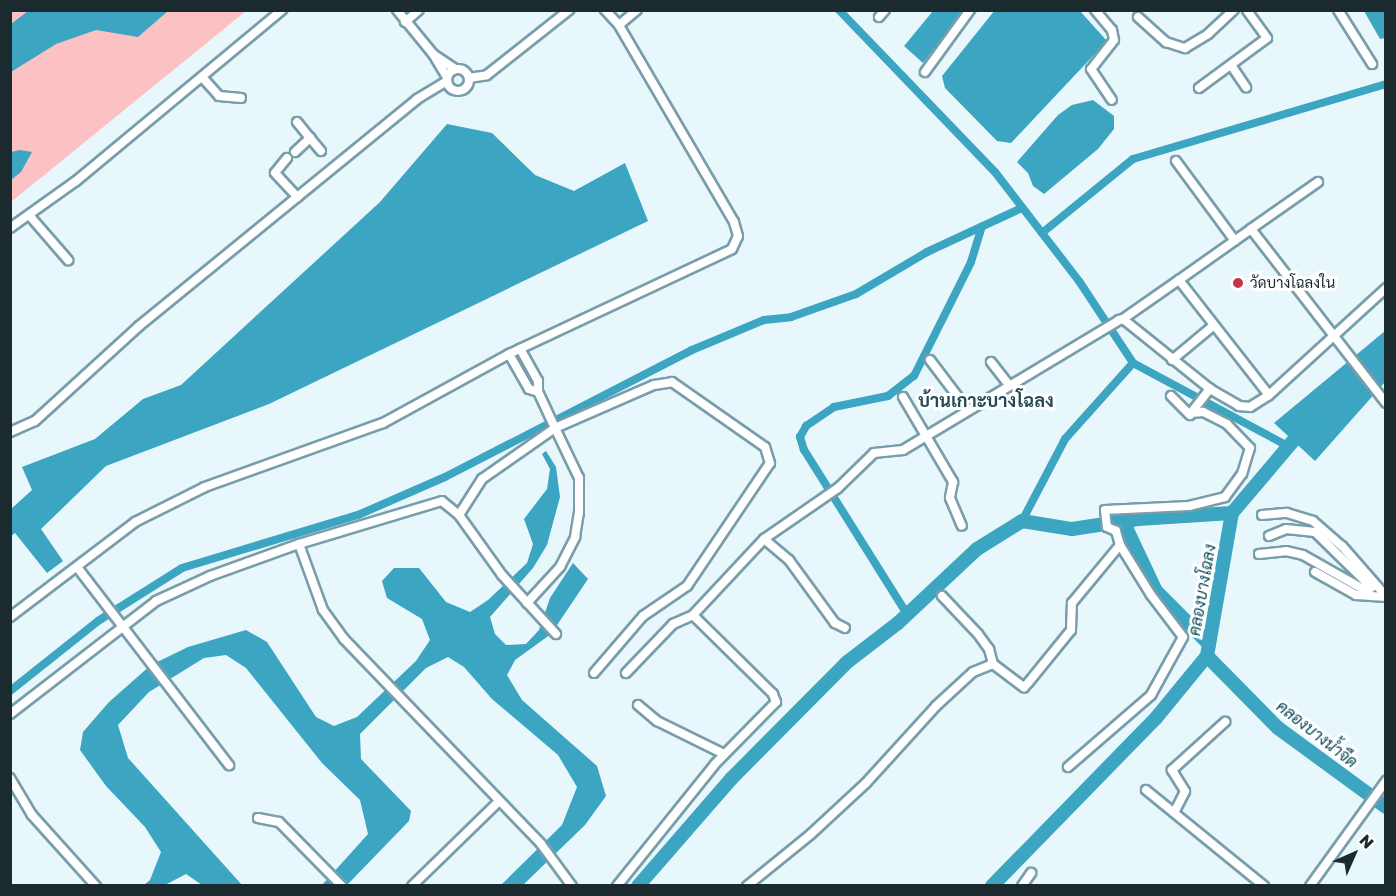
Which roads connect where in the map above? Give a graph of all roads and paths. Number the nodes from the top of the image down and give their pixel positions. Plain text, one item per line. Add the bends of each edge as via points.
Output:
1 (282, 10) edge
2 (397, 10) edge
3 (419, 10) edge
4 (569, 10) edge
5 (605, 10) edge
6 (637, 10) edge
7 (970, 10) edge
8 (1095, 10) edge
9 (1234, 10) edge
10 (1247, 10) edge
11 (1338, 10) edge
12 (1138, 16) dead end
13 (405, 22) junction
14 (619, 25) junction
15 (433, 54) junction
16 (1372, 64) dead end
17 (1231, 65) junction
18 (455, 69) junction
19 (925, 72) dead end
20 (202, 77) junction
21 (469, 78) junction
22 (447, 79) junction
23 (1246, 87) dead end
24 (1199, 88) dead end
25 (241, 98) dead end
26 (1112, 100) dead end
27 (297, 122) dead end
28 (310, 138) junction
29 (321, 151) dead end
30 (295, 152) dead end
31 (287, 158) dead end
32 (1176, 161) dead end
33 (1318, 182) dead end
34 (297, 196) junction
35 (29, 215) junction
36 (10, 228) edge
37 (1251, 229) junction
38 (1235, 241) junction
39 (68, 260) dead end
40 (1179, 280) junction
41 (1386, 288) edge
42 (1121, 319) junction
43 (1213, 326) junction
44 (1333, 336) junction
45 (520, 349) junction
46 (509, 354) junction
47 (930, 360) dead end
48 (1172, 360) junction
49 (991, 362) dead end
50 (1008, 384) junction
51 (1210, 389) junction
52 (538, 392) junction
53 (1269, 395) junction
54 (1171, 396) dead end
55 (903, 397) dead end
56 (1384, 401) edge
57 (968, 410) junction
58 (1190, 414) junction
59 (554, 425) junction
60 (10, 432) edge
61 (925, 437) junction
62 (459, 515) junction
63 (1262, 515) dead end
64 (962, 526) dead end
65 (1269, 536) dead end
66 (764, 539) junction
67 (299, 544) junction
68 (1120, 545) junction
69 (1259, 555) dead end
70 (77, 567) junction
71 (1315, 572) dead end
72 (1380, 594) edge
73 (942, 596) dead end
74 (527, 603) junction
75 (693, 615) junction
76 (10, 618) edge
77 (123, 624) junction
78 (845, 628) dead end
79 (556, 634) dead end
80 (993, 664) junction
81 (594, 673) dead end
82 (626, 673) dead end
83 (638, 705) dead end
84 (10, 714) edge
85 (1225, 722) dead end
86 (724, 754) junction
87 (229, 765) dead end
88 (1068, 768) dead end
89 (10, 778) edge
90 (1386, 782) edge
91 (1146, 790) dead end
92 (499, 801) junction
93 (1175, 811) junction
94 (258, 818) dead end
95 (1031, 873) dead end
96 (96, 885) edge
97 (342, 885) edge
98 (412, 885) edge
99 (572, 885) edge
100 (617, 885) edge
101 (747, 885) edge
102 (1022, 885) edge
103 (1264, 885) edge
104 (1310, 885) edge

1 - 20 street
2 - 13 street
3 - 13 street
4 - 21 street via 487,75
5 - 14 street
6 - 14 street
7 - 19 street
8 - 26 street via 1112,30 1114,40 1091,69
9 - 12 street via 1190,47 1166,42
10 - 17 street via 1267,38
11 - 16 street
13 - 15 street
14 - 45 street via 734,222 737,243 726,254
15 - 18 street
15 - 22 street
17 - 23 street
17 - 24 street
18 - 21 street
18 - 22 street
20 - 25 street via 219,96
20 - 35 street
21 - 22 street via 468,86 459,92 452,90
22 - 34 street
27 - 28 street
28 - 29 street
28 - 30 street
31 - 34 street via 274,172
32 - 38 street
33 - 37 street
34 - 60 street via 139,326 35,421
35 - 36 street
35 - 39 street
37 - 38 street
37 - 44 street
38 - 40 street
40 - 42 street
40 - 43 street
41 - 44 street
42 - 48 street
42 - 50 street
43 - 48 street
43 - 53 street
44 - 53 street
44 - 56 street
45 - 46 street
45 - 52 street via 538,381
46 - 52 street via 529,389
46 - 70 street via 383,423 197,491 121,531
47 - 57 street
48 - 51 street
49 - 50 street
50 - 57 street
51 - 53 street via 1245,408
51 - 58 street
52 - 59 street
54 - 58 street
55 - 61 street
57 - 61 street
58 - 68 street via 1201,411 1227,424 1250,448 1242,474 1219,501 1189,507 1105,510 1106,524 1116,531
59 - 62 street via 482,478
59 - 74 street via 579,478 575,537 560,567
59 - 81 street via 654,385 672,382 749,432 771,455 771,463 687,586 643,616
61 - 64 street via 953,482 950,498
61 - 66 street via 903,450 874,453 838,488
62 - 67 street via 438,501
62 - 74 street
63 - 72 street via 1287,513 1312,521 1341,546
65 - 72 street via 1286,529 1315,532
66 - 75 street
66 - 78 street via 789,560 835,623
67 - 77 street via 179,588
67 - 92 street via 323,610 344,639
68 - 80 street via 1072,603 1071,630 1024,687
68 - 88 street via 1151,596 1183,637 1150,695
69 - 72 street via 1287,551 1303,555 1364,590
70 - 76 street
70 - 77 street
71 - 72 street via 1356,595
73 - 80 street via 978,634 989,649
74 - 79 street
75 - 82 street via 673,624
75 - 86 street via 776,700
77 - 84 street
77 - 87 street
80 - 101 street via 973,672 960,683 866,783
83 - 86 street via 657,722
85 - 93 street via 1172,770 1185,791
86 - 100 street
89 - 96 street via 32,815
90 - 104 street
91 - 93 street
92 - 98 street
92 - 99 street via 542,844
93 - 103 street
94 - 97 street via 279,822
95 - 102 street

